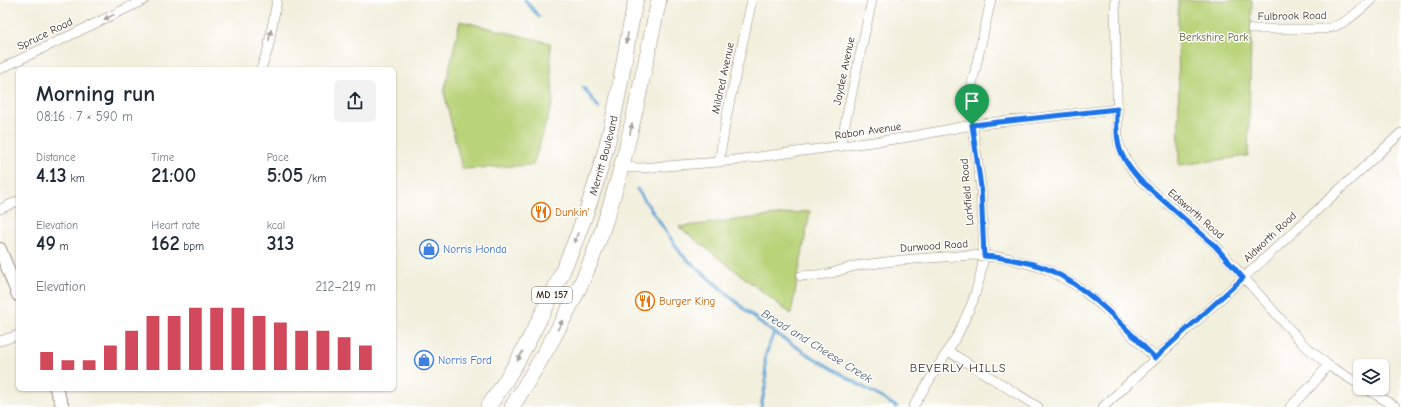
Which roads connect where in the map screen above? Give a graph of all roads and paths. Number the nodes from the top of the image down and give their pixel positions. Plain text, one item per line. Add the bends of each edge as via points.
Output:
1 (144, 0) edge
2 (277, 0) edge
3 (636, 0) edge
4 (659, 0) edge
5 (752, 0) edge
6 (872, 0) edge
7 (990, 0) edge
8 (1115, 0) edge
9 (1371, 0) edge
10 (1252, 29) dead end
11 (262, 67) edge
12 (0, 69) edge
13 (1117, 109) junction
14 (615, 110) junction
15 (972, 125) junction
16 (1401, 133) edge
17 (840, 147) junction
18 (602, 161) junction
19 (719, 162) junction
20 (622, 167) junction
21 (16, 202) edge
22 (0, 209) edge
23 (601, 234) junction
24 (0, 249) edge
25 (984, 256) junction
26 (801, 276) dead end
27 (1243, 278) junction
28 (16, 290) edge
29 (16, 336) edge
30 (0, 341) edge
31 (948, 351) junction
32 (1155, 358) junction
33 (1328, 365) junction
34 (1353, 381) edge
35 (57, 391) edge
36 (1377, 395) edge
37 (63, 407) edge
38 (488, 407) edge
39 (512, 407) edge
40 (913, 407) edge
41 (1038, 407) edge
42 (1103, 407) edge
43 (1290, 407) edge
44 (1396, 407) edge

1 -> 12 street, Spruce Road
11 -> 2 street via 268,49
3 -> 14 main road, Merritt Boulevard / MD 157
20 -> 4 main road, Merritt Boulevard / MD 157
5 - 19 street, Mildred Avenue
6 - 17 street, Jaydee Avenue
7 - 15 street, Larkfield Road via 972,84
8 - 13 street, Edsworth Road
9 - 10 street, Fulbrook Road via 1350,19 1333,28
13 - 15 street, Rabon Avenue
13 - 27 street, Edsworth Road via 1118,141 1132,171 1215,246
14 - 18 main road, Merritt Boulevard / MD 157
14 - 20 main road via 618,119 611,156
15 - 17 street, Rabon Avenue
15 - 25 street, Larkfield Road via 981,187
16 - 27 street, Aldworth Road
17 - 19 street, Rabon Avenue
18 - 23 main road via 609,166 611,172 602,212
18 -> 38 main road, Merritt Boulevard / MD 157 via 577,237 548,303 507,379
19 - 20 street, Rabon Avenue
20 - 23 main road, Merritt Boulevard / MD 157
21 - 22 street
39 -> 23 main road, Merritt Boulevard / MD 157 via 560,325
24 - 28 street
25 - 26 street, Durwood Road via 902,260 855,266 828,274
25 - 31 street, Larkfield Road via 977,290 968,314
25 - 32 street, Durwood Road via 1008,258 1031,264 1063,278 1090,295
27 - 32 street, Aldworth Road
27 - 33 street, Edsworth Road via 1302,343
29 - 30 street
31 - 40 street, Larkfield Road
31 - 41 street
32 - 42 street, Aldworth Road
33 - 34 street, Edsworth Road
33 - 43 street
35 - 37 street
36 - 44 street

